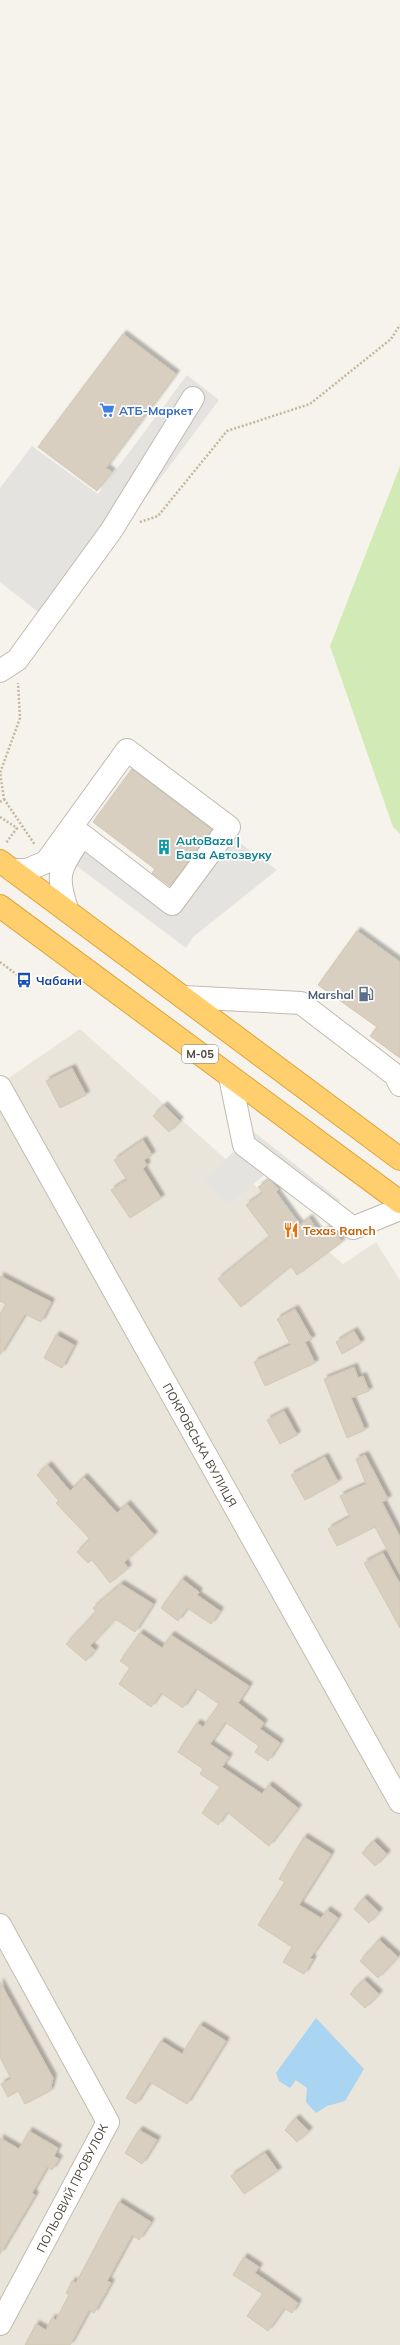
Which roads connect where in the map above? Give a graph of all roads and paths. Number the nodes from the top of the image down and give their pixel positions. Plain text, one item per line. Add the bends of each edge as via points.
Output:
1 (400, 325) edge
2 (193, 398) dead end
3 (111, 531) junction
4 (9, 665) edge
5 (4, 798) junction
6 (0, 802) edge
7 (0, 816) edge
8 (5, 859) edge
9 (46, 862) junction
10 (0, 906) edge
11 (67, 909) junction
12 (0, 962) edge
13 (24, 980) dead end
14 (184, 997) junction
15 (230, 1077) junction
16 (400, 1085) edge
17 (0, 1087) edge
18 (400, 1159) edge
19 (400, 1202) edge
20 (400, 1210) edge
21 (400, 1802) edge
22 (0, 1925) edge
23 (0, 2324) edge

1 - 3 path via 391,339 310,404 227,431 158,516
2 - 3 street
3 - 4 street
4 - 5 path via 20,718 0,773
5 - 6 path
5 - 9 path
7 - 8 path via 17,828
8 - 9 street via 27,870
8 - 11 highway, М-05
9 - 11 street via 127,750 229,827 172,904 82,835 61,868 60,879
10 - 15 highway, М-05
11 - 14 highway, М-05
12 - 13 path
14 - 16 street via 301,1003 395,1075
14 - 18 highway, М-05
15 - 19 highway, М-05
15 - 20 street via 244,1145 353,1228
17 - 21 street, ПОКРОВСЬКА ВУЛИЦЯ
22 - 23 street, ПОЛЬОВИЙ ПРОВУЛОК via 108,2122

